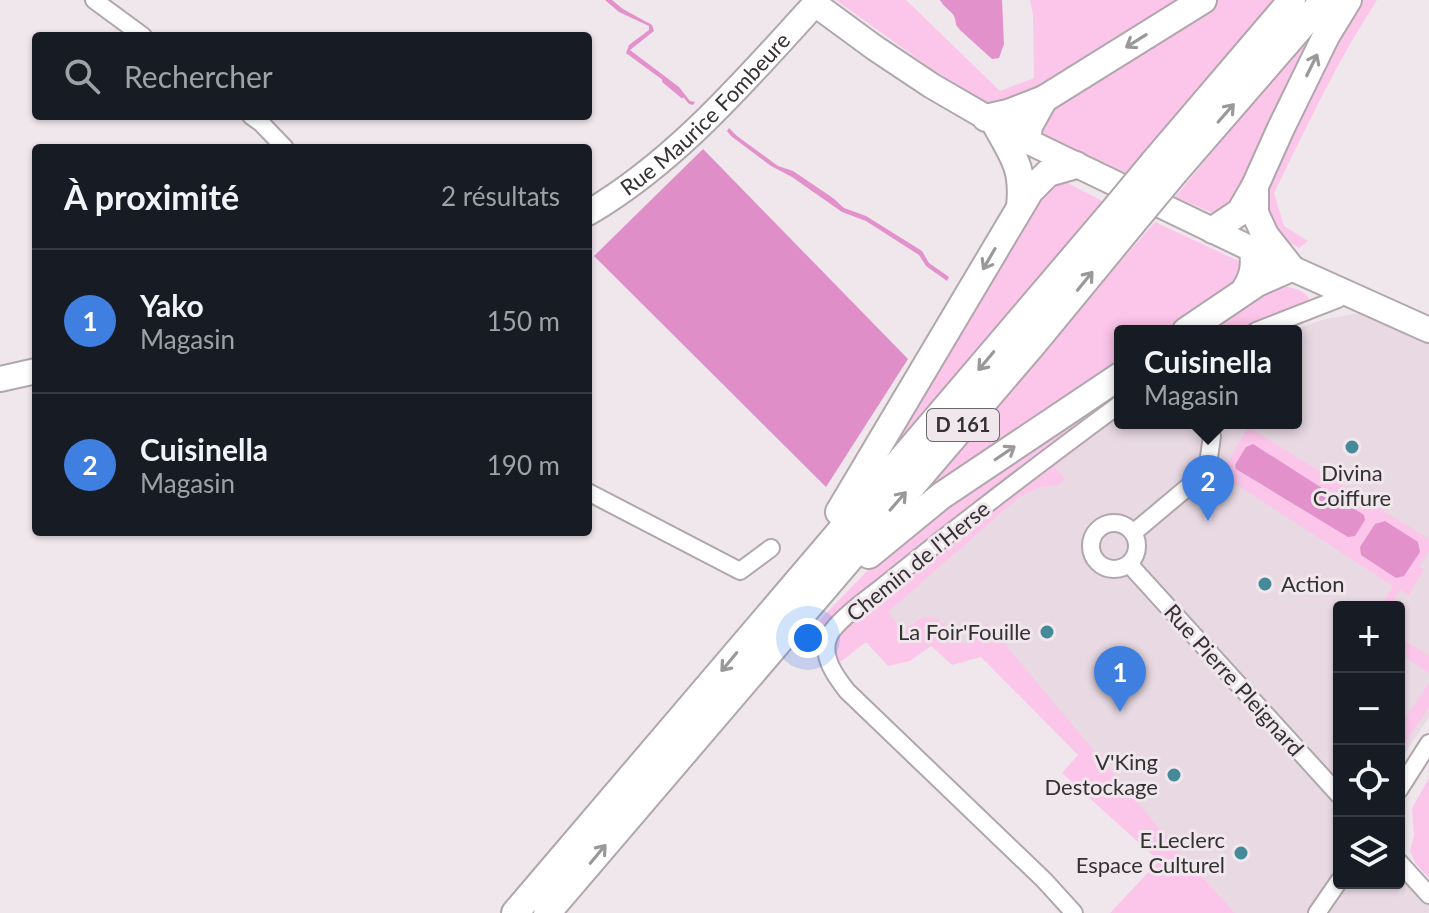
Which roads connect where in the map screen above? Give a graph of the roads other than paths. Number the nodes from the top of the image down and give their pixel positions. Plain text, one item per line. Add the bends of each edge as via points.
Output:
1 (94, 0) edge
2 (1203, 0) edge
3 (1292, 0) edge
4 (1324, 0) edge
5 (1348, 0) edge
6 (812, 2) edge
7 (138, 32) edge
8 (1044, 99) junction
9 (257, 120) edge
10 (991, 122) junction
11 (1027, 141) junction
12 (281, 144) edge
13 (1076, 165) junction
14 (1164, 168) junction
15 (1255, 186) junction
16 (1020, 207) junction
17 (592, 210) edge
18 (1213, 230) junction
19 (1253, 249) junction
20 (1291, 268) junction
21 (1244, 291) junction
22 (1345, 292) junction
23 (1195, 325) edge
24 (1271, 325) edge
25 (1429, 330) edge
26 (32, 372) edge
27 (0, 379) edge
28 (1114, 380) edge
29 (1114, 409) edge
30 (1212, 436) dead end
31 (592, 494) edge
32 (1133, 533) junction
33 (771, 548) dead end
34 (1129, 564) junction
35 (786, 613) junction
36 (1429, 743) edge
37 (1405, 781) edge
38 (1333, 788) edge
39 (1405, 869) edge
40 (1334, 889) edge
41 (1429, 895) edge
42 (515, 913) edge
43 (547, 913) edge
44 (1074, 913) edge
45 (1317, 913) edge

1 - 7 street
2 -> 8 main road
3 - 14 main road, D 161
14 -> 4 main road, D 161
15 -> 5 main road
6 - 10 street
6 - 17 street, Rue Maurice Fombeure via 678,148
8 - 10 main road
8 - 11 main road
9 - 12 street
10 - 11 street
10 - 16 main road via 1017,161
11 - 13 street
13 - 16 main road via 1048,173
13 - 18 street
14 - 35 main road, D 161, bridge via 1120,220 1034,343
15 - 18 main road via 1240,212
15 - 20 main road via 1255,213
16 -> 35 main road via 846,503 800,567
18 - 19 street
19 - 20 street
19 - 21 main road via 1255,266
20 - 21 main road
20 - 22 street
21 - 23 main road
22 - 24 street
22 - 25 street
26 - 27 street
35 -> 28 main road via 821,607 866,557 941,496
29 - 44 street, Chemin de l'Herse via 905,568 828,637 827,656 847,691
30 - 32 street via 1207,471
31 - 33 street via 740,571
32 - 34 street via 1137,552
32 - 34 street via 1113,523 1099,529 1091,542 1093,557 1103,567 1117,570
34 - 38 street, Rue Pierre Pleignard
35 -> 42 main road, D 161
43 -> 35 main road, D 161
36 - 37 street
39 - 41 street
40 - 45 street

